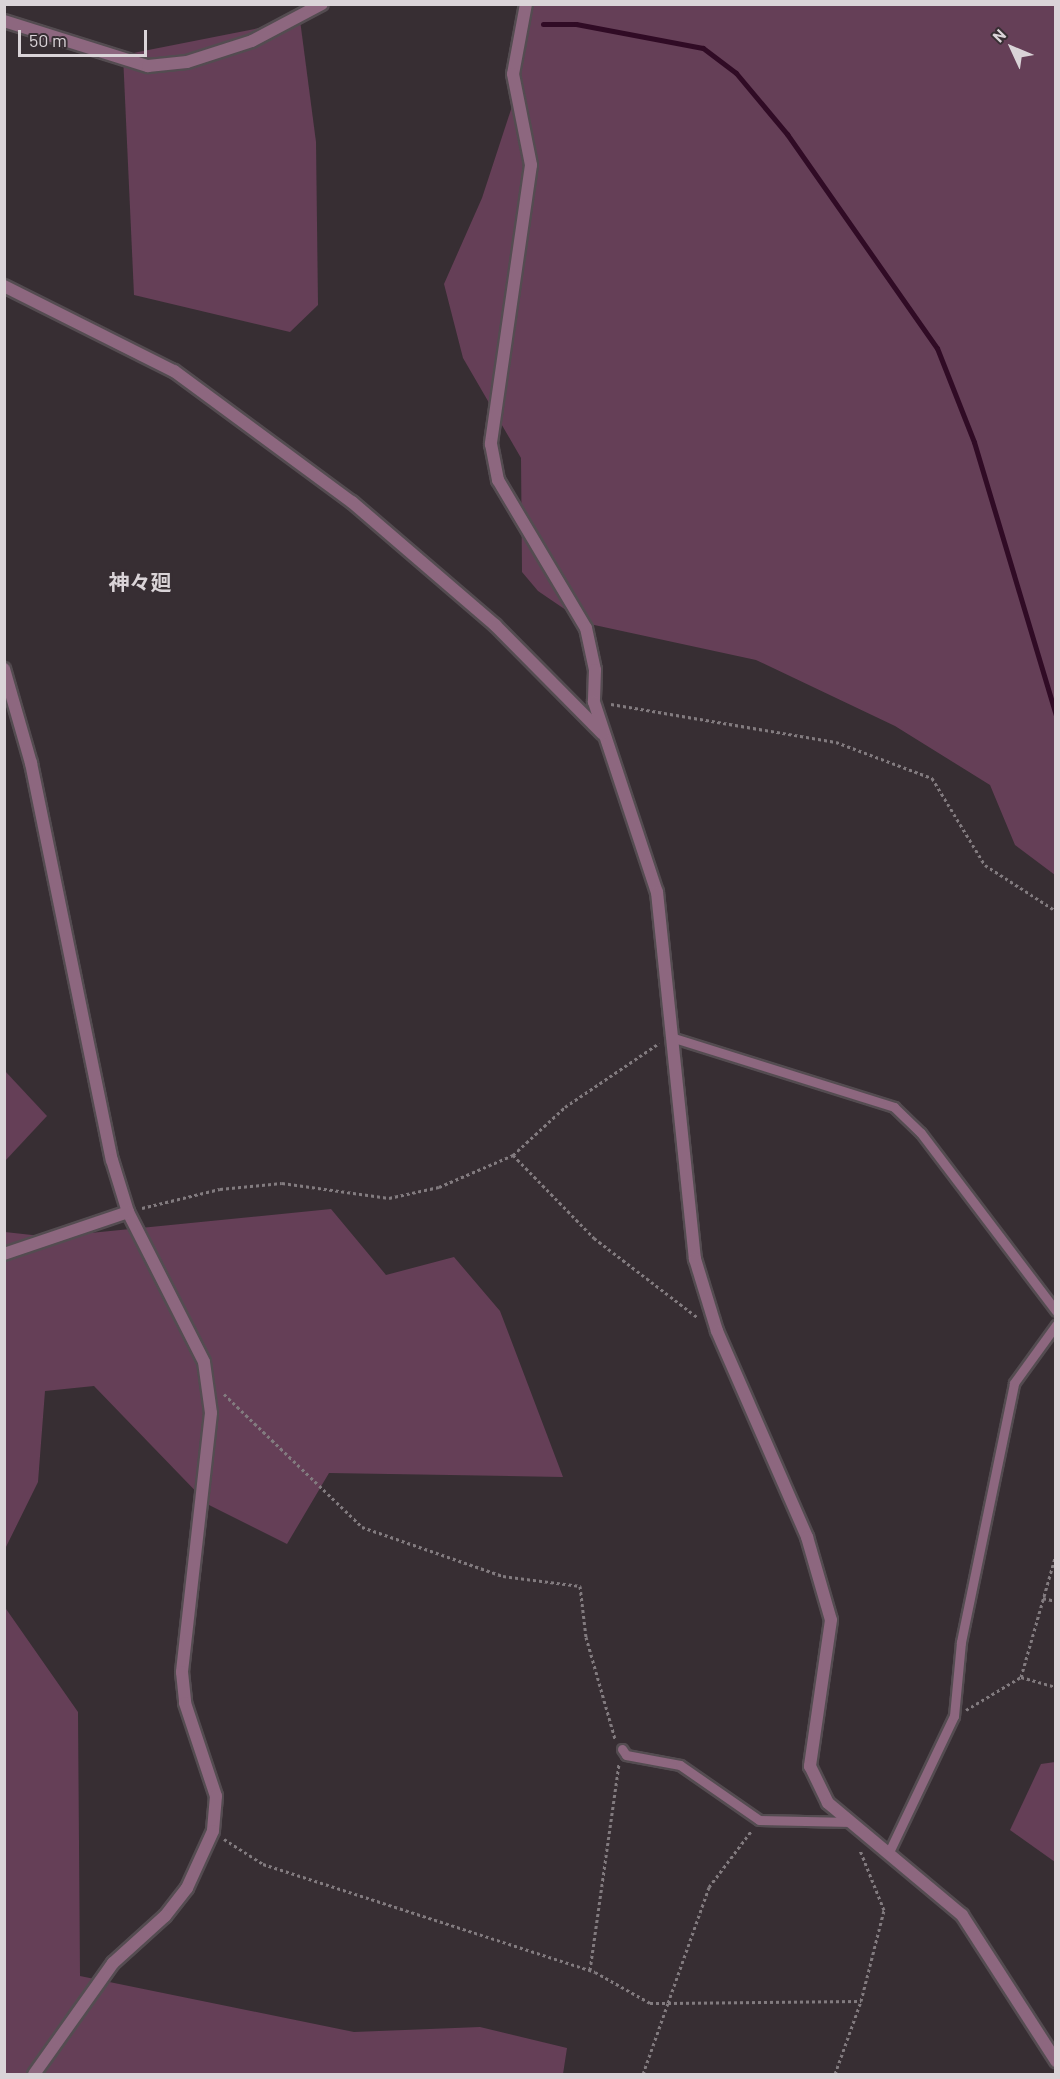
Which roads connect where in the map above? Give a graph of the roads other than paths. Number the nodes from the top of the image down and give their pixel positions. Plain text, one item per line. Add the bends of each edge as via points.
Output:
1 (322, 4) edge
2 (525, 4) edge
3 (4, 21) edge
4 (4, 286) edge
5 (4, 669) edge
6 (606, 737) junction
7 (674, 1038) junction
8 (128, 1212) junction
9 (4, 1254) edge
10 (1056, 1311) edge
11 (1056, 1325) edge
12 (622, 1749) road end
13 (851, 1822) junction
14 (889, 1852) junction
15 (1056, 2061) edge
16 (34, 2074) edge

1 - 3 street via 252,41 187,62 148,66
2 - 6 street via 513,74 531,165 490,444 498,480 586,628 595,670 594,702
4 - 6 street via 174,371 352,502 495,625
5 - 8 street via 31,763 112,1160
6 - 7 street via 657,892
7 - 10 lane via 894,1107 921,1132
7 - 13 street via 695,1259 717,1331 823,1580 831,1620 810,1766 828,1803
8 - 9 street
8 - 16 street via 180,1311 206,1377 211,1413 182,1672 184,1703 216,1796 213,1831 186,1888 165,1916 113,1963
11 - 14 lane via 1014,1383 961,1642 954,1716
12 - 13 lane via 626,1755 680,1765 759,1820
13 - 14 street
14 - 15 street via 962,1915

